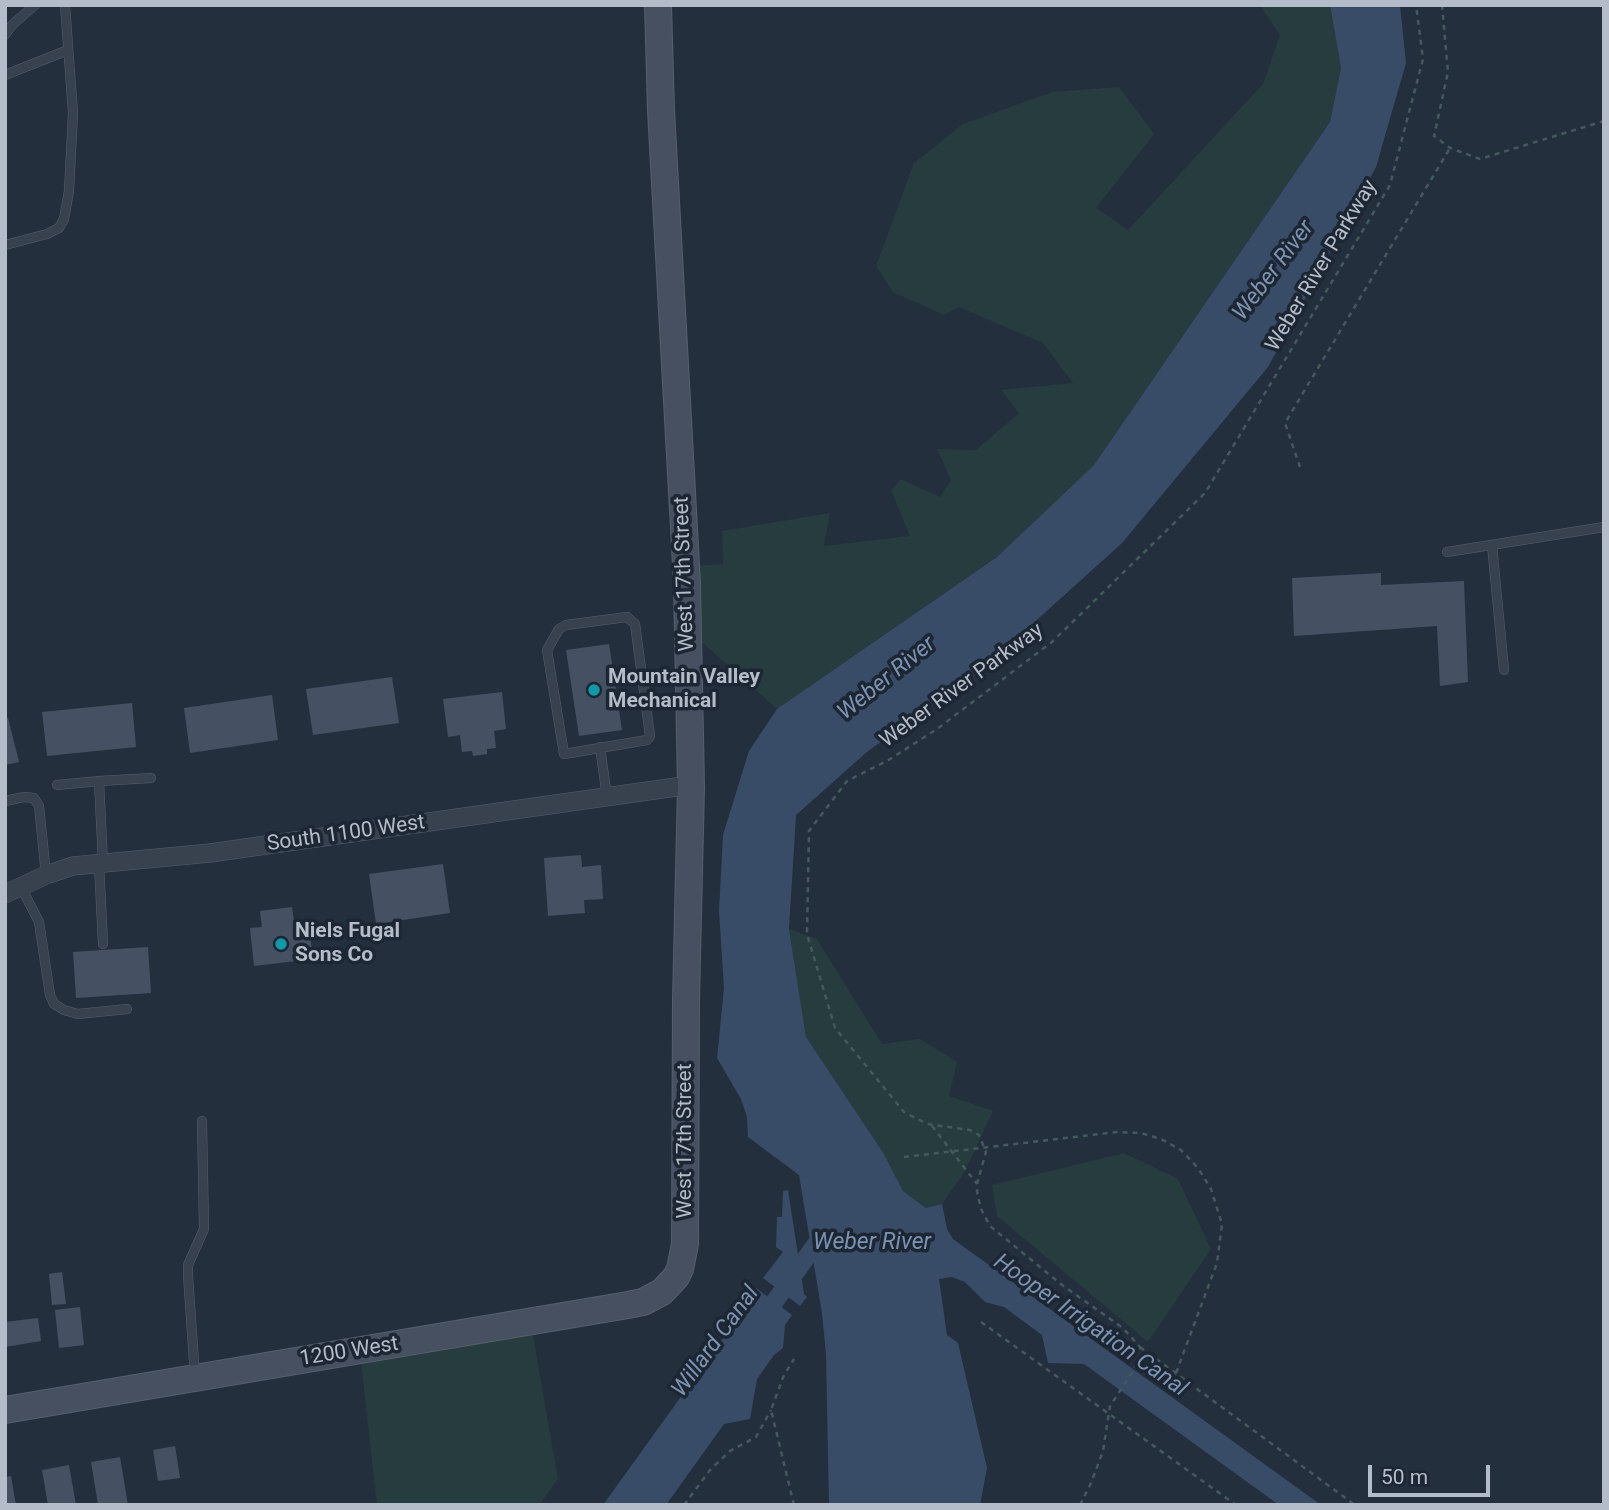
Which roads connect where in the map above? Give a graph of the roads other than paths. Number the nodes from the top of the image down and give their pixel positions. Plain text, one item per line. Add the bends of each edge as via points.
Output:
1 (35, 5) edge
2 (65, 5) edge
3 (658, 5) edge
4 (5, 35) edge
5 (68, 50) junction
6 (5, 75) edge
7 (5, 245) edge
8 (1604, 527) edge
9 (1492, 545) junction
10 (1447, 552) dead end
11 (1504, 670) dead end
12 (600, 747) junction
13 (151, 778) dead end
14 (99, 781) junction
15 (57, 785) dead end
16 (691, 787) junction
17 (607, 797) junction
18 (5, 802) edge
19 (101, 863) junction
20 (46, 875) junction
21 (13, 891) edge
22 (103, 944) dead end
23 (127, 1009) dead end
24 (202, 1121) dead end
25 (680, 1269) joint
26 (195, 1377) junction
27 (5, 1410) edge

1 - 4 lane
2 - 5 lane
3 - 16 street, West 17th Street via 687,583
5 - 6 lane
5 - 7 lane via 73,113 64,219 47,234
8 - 9 lane
9 - 10 lane
9 - 11 lane
12 - 12 lane via 564,754 547,650 566,625 627,617 635,624 650,736
12 - 17 lane
13 - 14 lane
14 - 15 lane
14 - 19 lane
16 - 17 street, South 1100 West
16 - 25 street, West 17th Street via 685,1244
17 - 19 street, South 1100 West via 210,853
18 - 20 lane via 34,798 39,806
19 - 20 street, South 1100 West
19 - 22 lane
20 - 21 street, South 1100 West
21 - 23 lane via 39,922 54,1004 78,1014
24 - 26 lane via 204,1229 188,1265
25 - 26 street, 1200 West via 662,1292 643,1302
26 - 27 street, 1200 West

